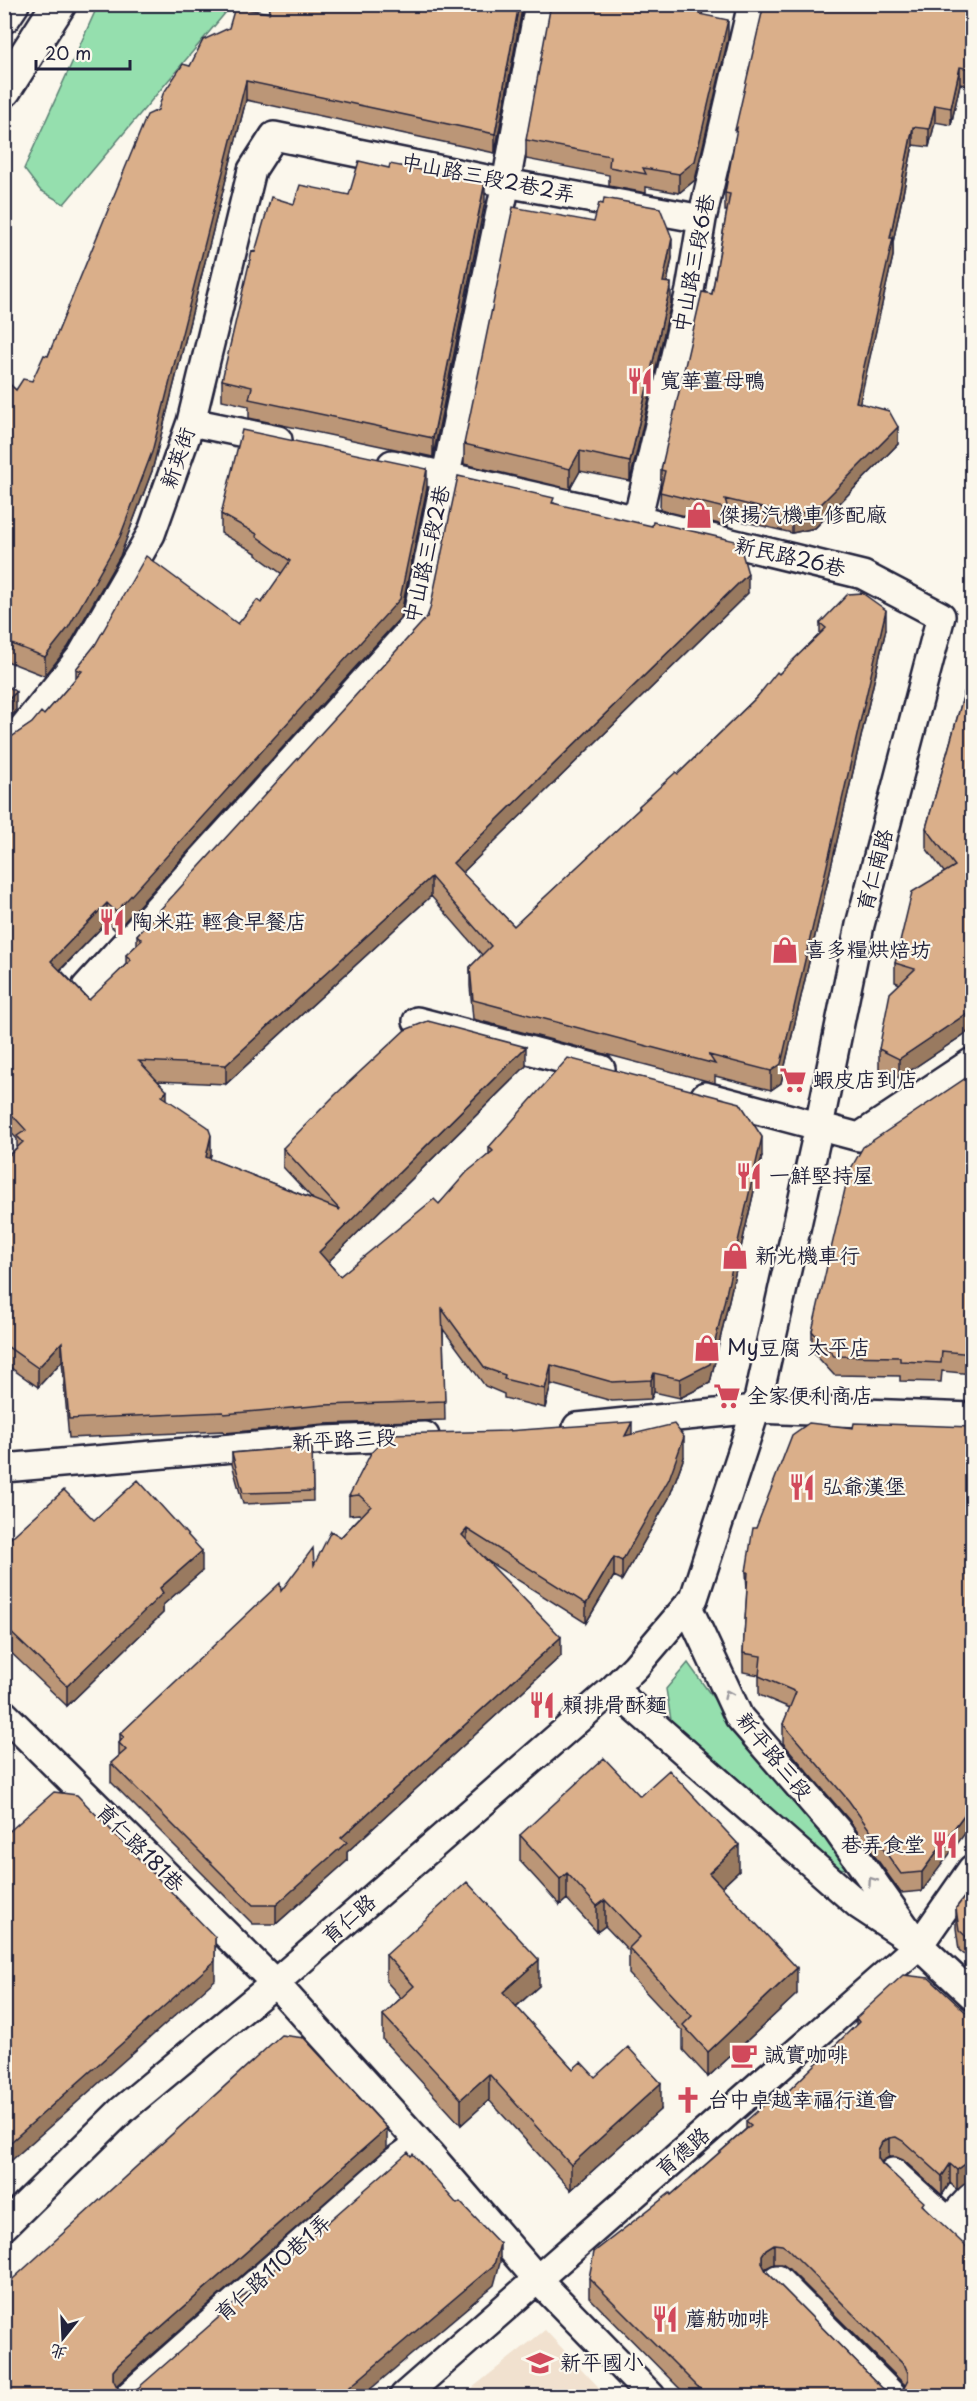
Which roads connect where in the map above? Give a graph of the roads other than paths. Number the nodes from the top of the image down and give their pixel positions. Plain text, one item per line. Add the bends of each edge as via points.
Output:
1 (12, 4) edge
2 (59, 4) edge
3 (539, 4) edge
4 (753, 4) edge
5 (4, 16) edge
6 (4, 90) edge
7 (274, 135) joint
8 (506, 183) junction
9 (702, 219) junction
10 (191, 422) junction
11 (307, 446) edge
12 (364, 458) edge
13 (445, 475) junction
14 (637, 521) junction
15 (941, 616) joint
16 (4, 743) edge
17 (86, 987) dead end
18 (417, 1021) dead end
19 (972, 1062) edge
20 (624, 1075) edge
21 (681, 1090) edge
22 (819, 1125) junction
23 (756, 1409) junction
24 (972, 1417) edge
25 (554, 1429) edge
26 (448, 1435) edge
27 (4, 1468) edge
28 (688, 1606) junction
29 (613, 1689) junction
30 (4, 1714) edge
31 (972, 1869) edge
32 (919, 1945) junction
33 (275, 1983) junction
34 (972, 1995) edge
35 (420, 2143) junction
36 (893, 2172) edge
37 (972, 2196) edge
38 (949, 2221) junction
39 (4, 2226) edge
40 (972, 2243) edge
41 (777, 2279) edge
42 (538, 2280) junction
43 (128, 2397) edge
44 (404, 2397) edge
45 (651, 2397) edge
46 (893, 2397) edge

1 - 5 street
2 - 6 street
3 - 8 street, 中山路三段2巷
4 - 9 street, 中山路三段6巷
7 - 8 street, 中山路三段2巷2弄
7 - 10 street, 新英街 via 252,170
8 - 9 street, 中山路三段2巷2弄
8 - 13 street, 中山路三段2巷
9 - 14 street, 中山路三段6巷 via 690,290
10 - 11 street
10 - 16 street, 新英街 via 151,534 81,656 22,729
12 - 13 street, 新民路26巷
13 - 14 street, 新民路26巷
13 - 17 street, 中山路三段2巷 via 415,625
14 - 15 street, 新民路26巷 via 863,575
15 - 22 street, 育仁南路 via 860,925
18 - 20 street
19 - 22 street via 859,1137
21 - 22 street
22 - 23 street
23 - 24 street
23 - 25 street
23 - 28 street via 694,1598
26 - 27 street, 新平路三段 via 325,1440
28 - 29 street, 育仁路
32 -> 28 street, 新平路三段 via 837,1830 739,1717
29 - 32 street via 860,1906
29 - 33 street, 育仁路
30 - 33 street, 育仁路181巷
31 - 32 street, 育德路
32 - 34 street
32 - 42 street, 育德路
33 - 35 street
33 - 39 street, 育仁路 via 122,2110
35 - 42 street
35 - 43 street, 育仁路110巷1弄 via 390,2164
36 - 38 street
37 - 38 street
38 - 40 street
41 - 46 street
42 - 44 street, 育德路
42 - 45 street

